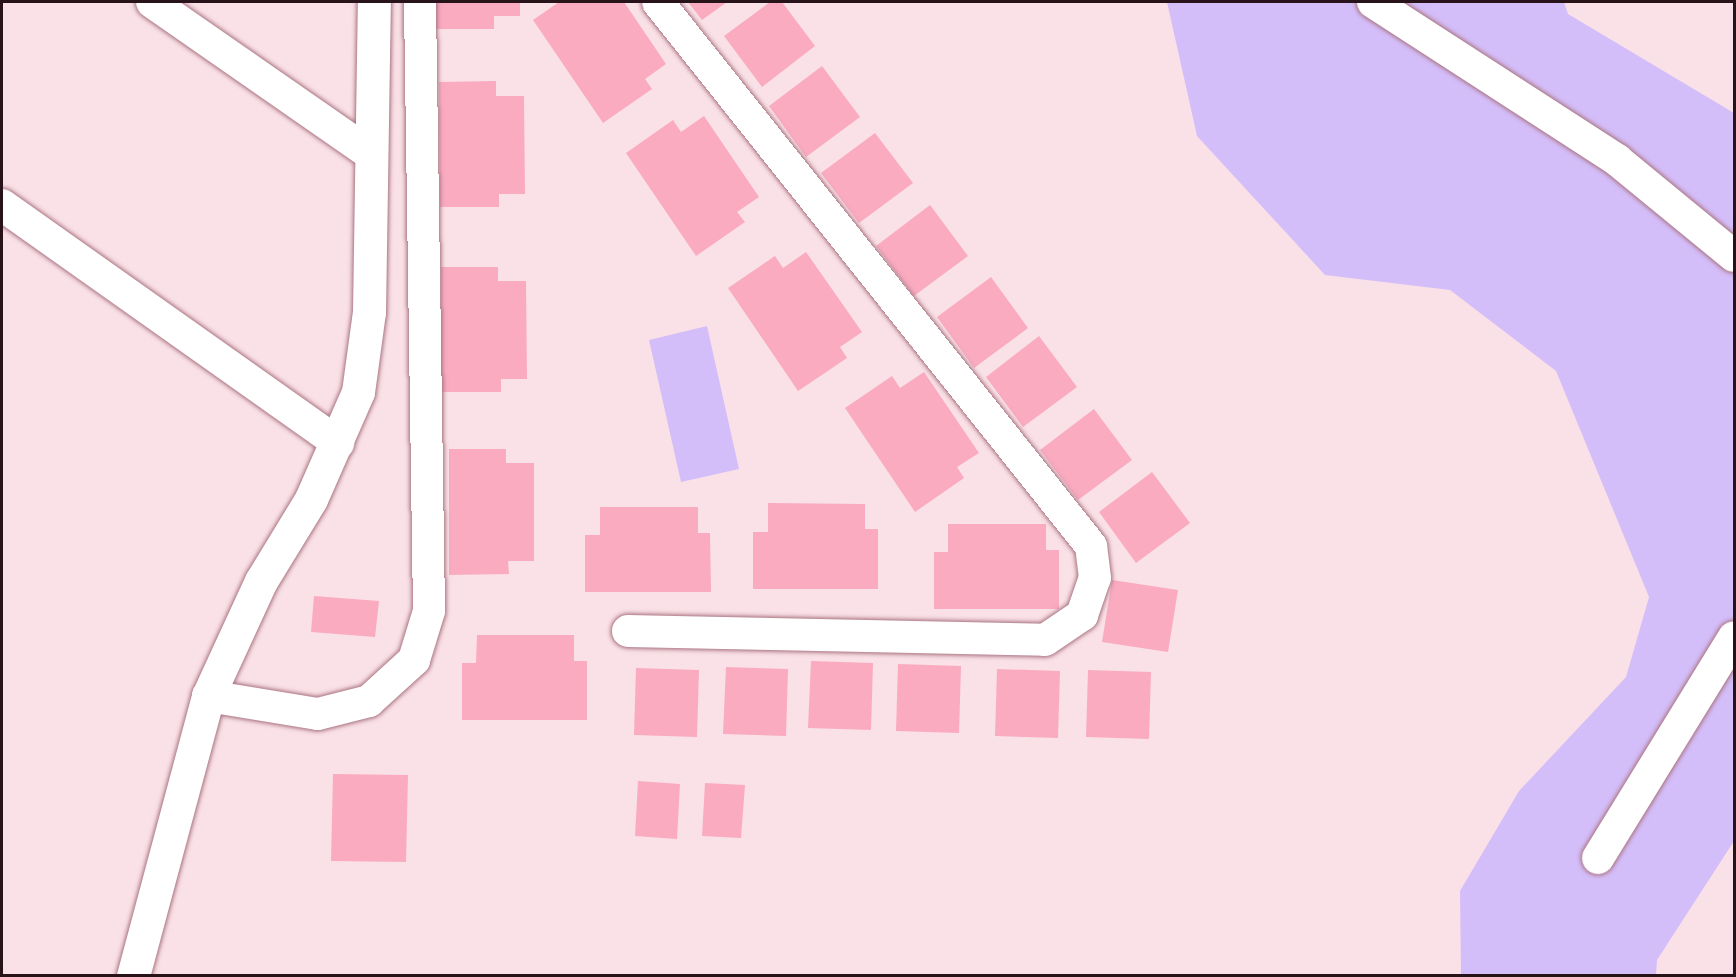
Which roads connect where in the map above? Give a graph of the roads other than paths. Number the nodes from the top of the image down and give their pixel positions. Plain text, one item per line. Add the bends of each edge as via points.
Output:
1 (152, 2) edge
2 (374, 2) edge
3 (420, 2) edge
4 (658, 2) edge
5 (1373, 2) edge
6 (371, 154) junction
7 (2, 206) edge
8 (1734, 256) edge
9 (338, 443) junction
10 (628, 631) dead end
11 (1734, 637) edge
12 (208, 696) junction
13 (1598, 858) dead end
14 (133, 975) edge

1 - 6 street
2 - 6 street
3 - 12 street via 429,611 414,660 369,701 318,714
4 - 10 street via 1091,546 1095,578 1082,615 1045,640
5 - 8 street via 1617,160
6 - 9 street via 367,351 358,392
7 - 9 street
9 - 12 street via 261,581
11 - 13 street
12 - 14 street

